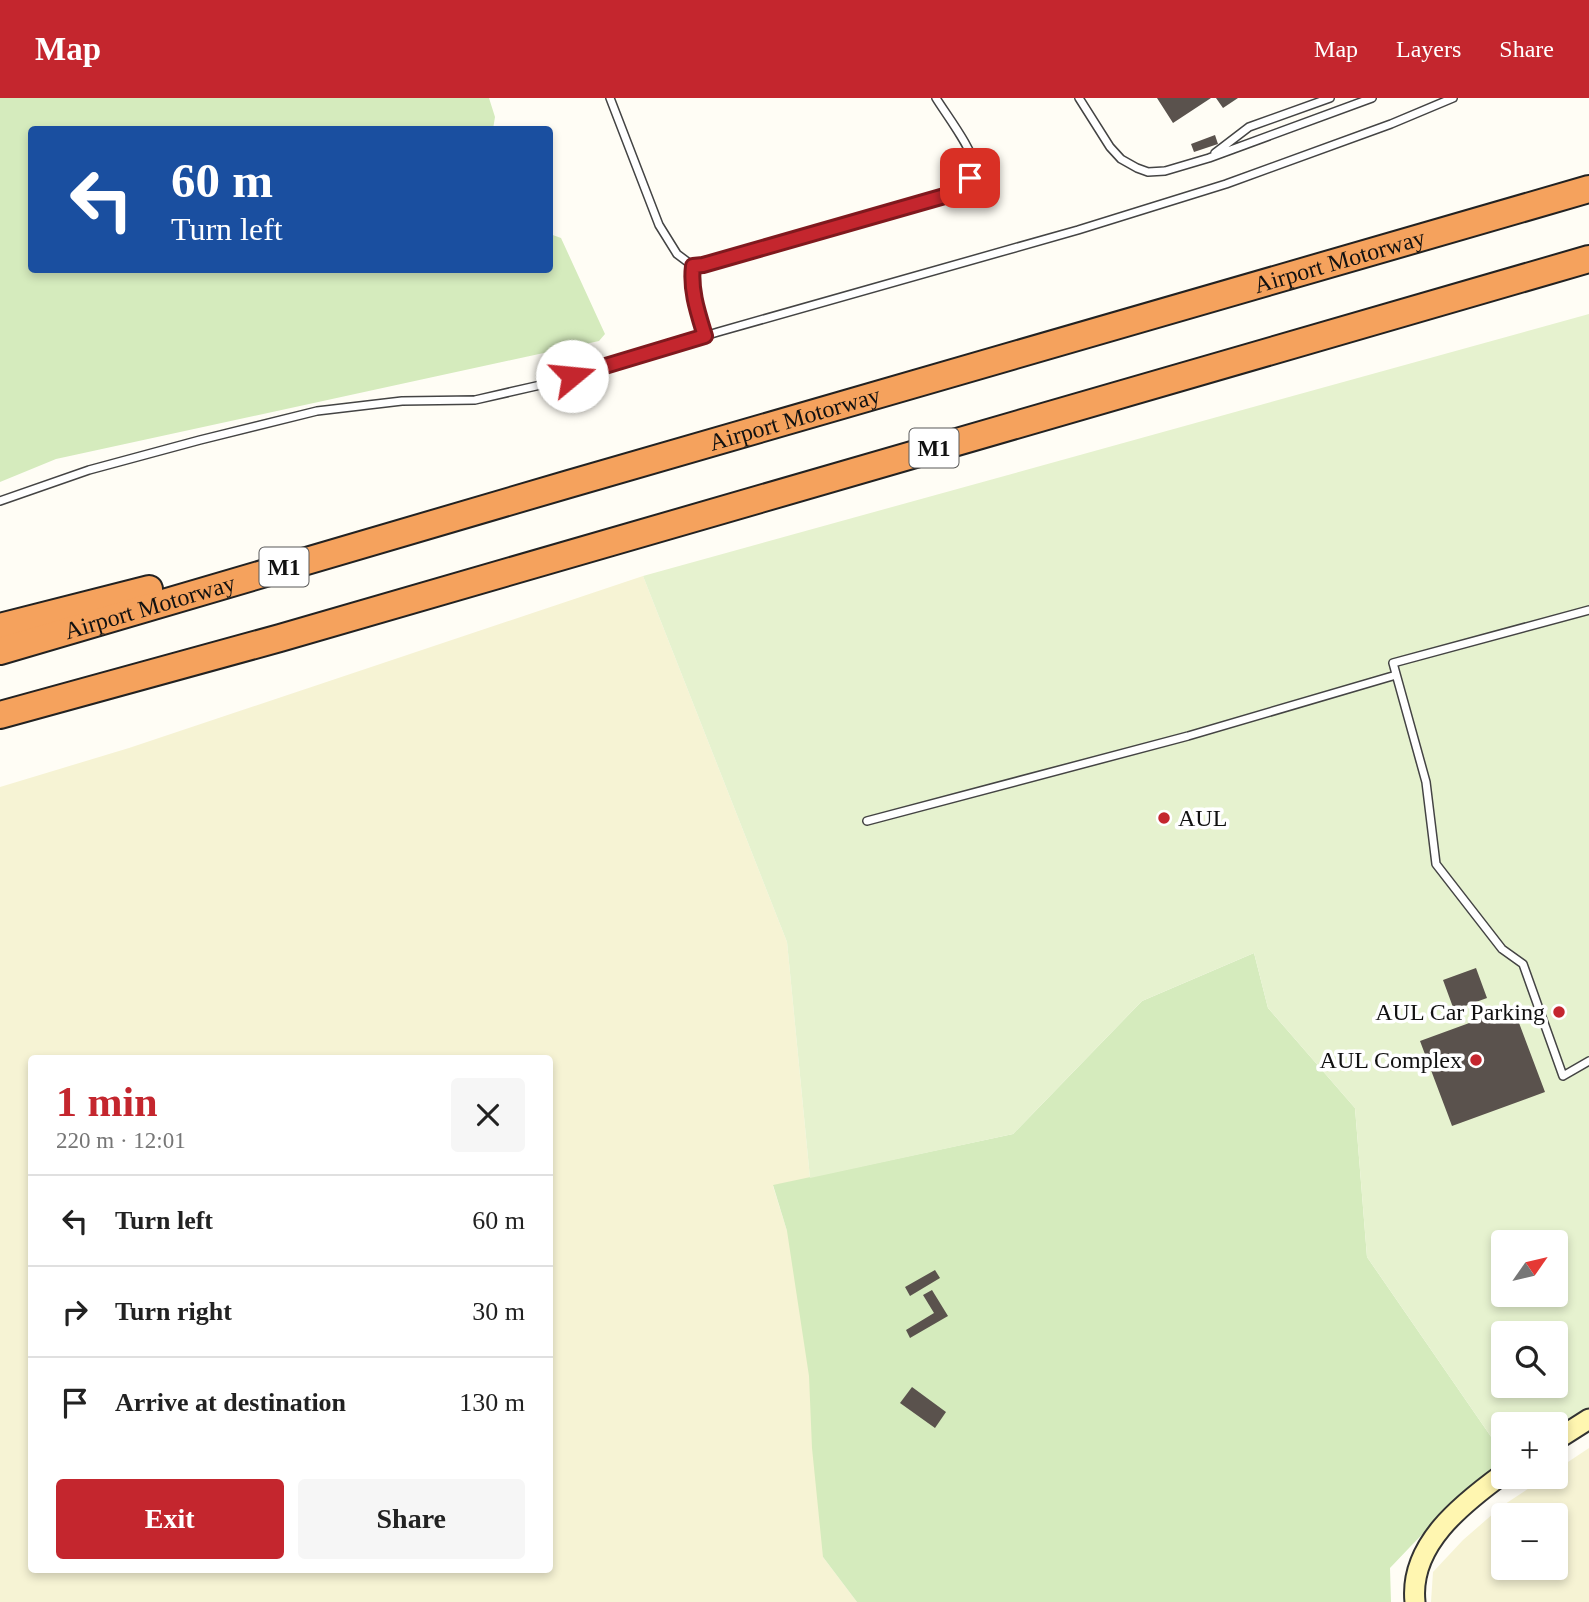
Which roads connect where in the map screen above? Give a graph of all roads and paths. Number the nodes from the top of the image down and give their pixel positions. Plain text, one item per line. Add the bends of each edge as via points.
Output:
1 (610, 98) edge
2 (936, 98) edge
3 (1079, 98) edge
4 (1330, 98) edge
5 (1372, 98) edge
6 (1453, 98) edge
7 (1209, 158) junction
8 (1589, 189) edge
9 (1589, 259) edge
10 (693, 266) junction
11 (705, 336) junction
12 (569, 484) junction
13 (0, 501) edge
14 (1589, 610) edge
15 (0, 627) edge
16 (0, 651) edge
17 (1396, 675) junction
18 (0, 715) edge
19 (867, 821) dead end
20 (1589, 1061) edge
21 (1589, 1419) edge
22 (1568, 1432) edge
23 (1491, 1483) edge
24 (1415, 1602) edge

1 - 10 lane via 659,225 677,254
2 - 10 lane via 972,154 974,169 961,188
3 - 7 lane via 1110,147 1137,169 1165,171
4 - 7 lane via 1249,127
5 - 7 lane
6 - 11 lane via 1226,184
8 - 12 highway, Airport Motorway / M1
9 - 18 highway, M1
10 - 11 lane via 696,309
11 - 13 lane via 475,400 401,401 317,411 89,470
12 - 15 highway, M1
12 - 16 highway, Airport Motorway / M1
14 - 17 lane via 1392,663
17 - 19 lane
17 - 20 lane via 1426,782 1436,864 1502,949 1523,964 1563,1076
21 - 22 street
23 - 24 street via 1433,1539 1418,1567

